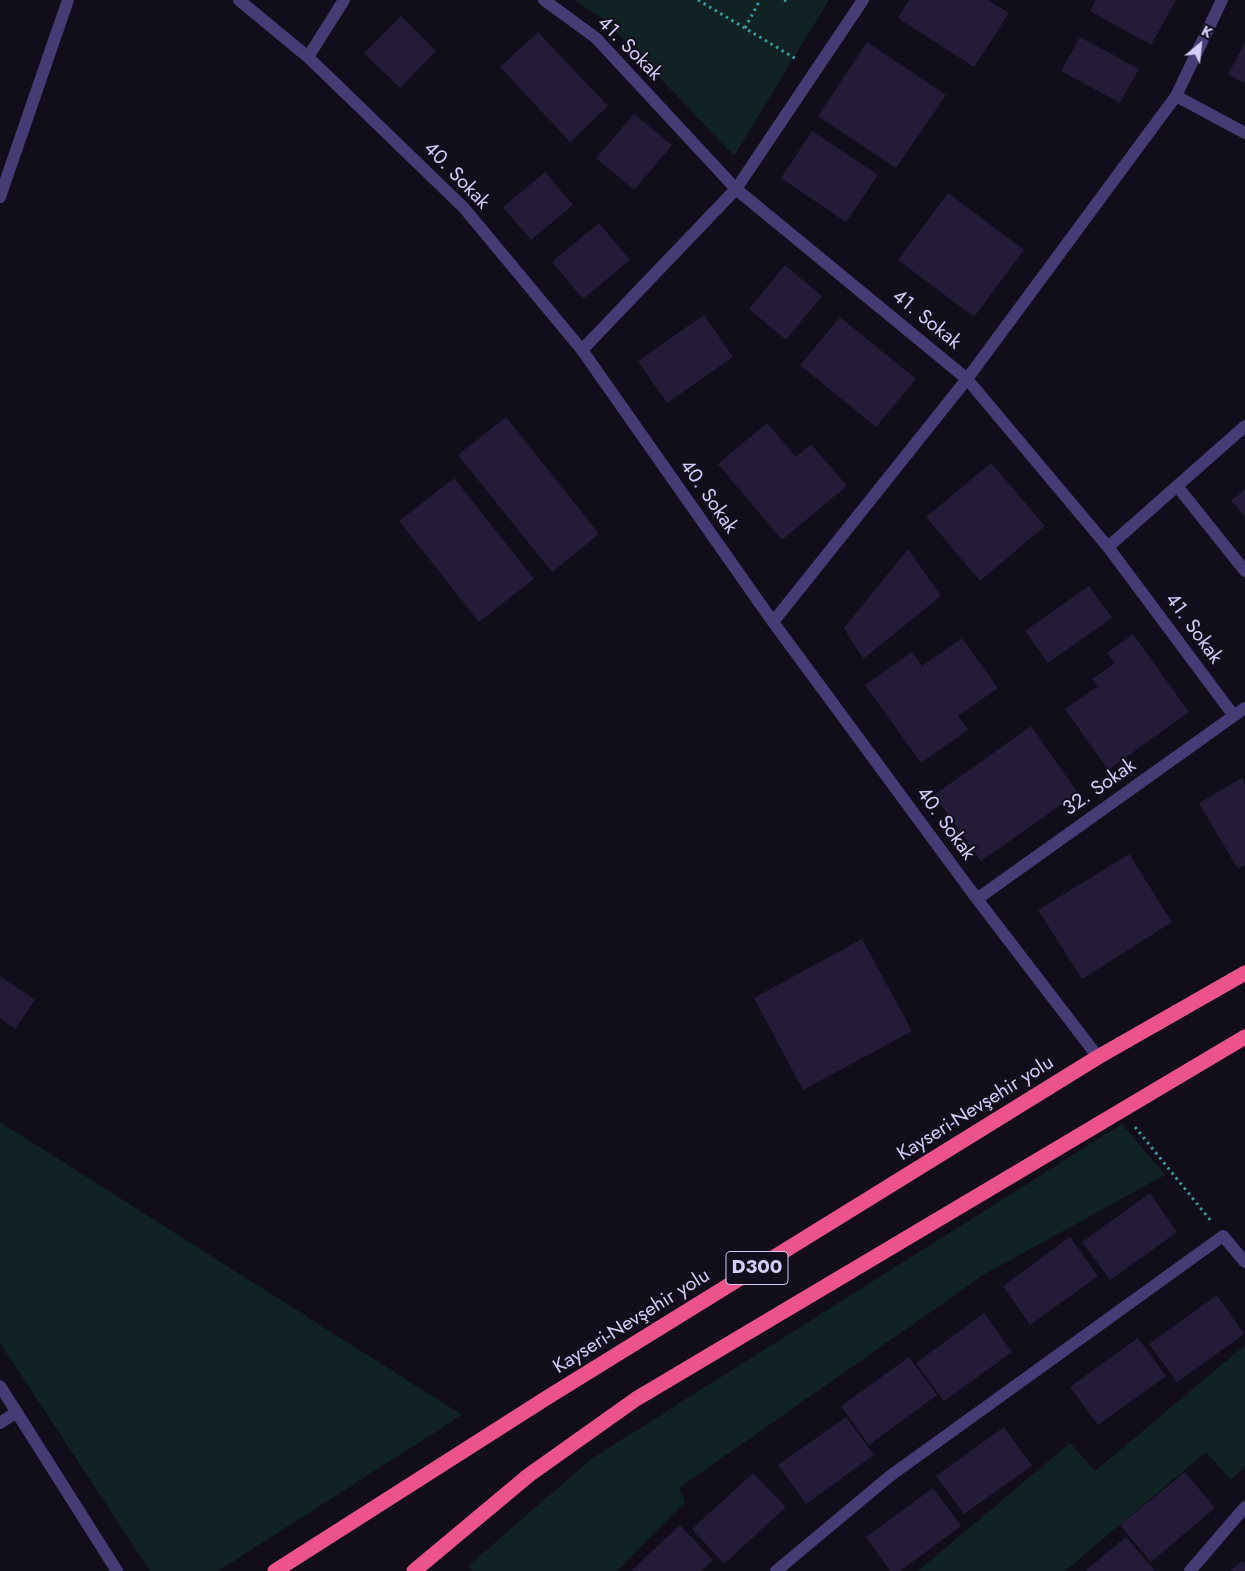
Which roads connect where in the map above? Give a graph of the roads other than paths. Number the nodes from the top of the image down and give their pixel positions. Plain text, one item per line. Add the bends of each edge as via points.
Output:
1 (68, 0) edge
2 (239, 0) edge
3 (344, 0) edge
4 (544, 0) edge
5 (863, 0) edge
6 (1222, 0) edge
7 (308, 57) junction
8 (1176, 96) junction
9 (1245, 133) edge
10 (736, 189) junction
11 (0, 197) edge
12 (582, 350) junction
13 (967, 379) junction
14 (1245, 426) edge
15 (1177, 486) junction
16 (1108, 547) junction
17 (1245, 571) edge
18 (773, 622) junction
19 (1245, 708) edge
20 (1234, 716) junction
21 (977, 899) junction
22 (1245, 973) edge
23 (1245, 1037) edge
24 (1098, 1057) junction
25 (1245, 1262) edge
26 (0, 1386) edge
27 (17, 1412) junction
28 (0, 1423) edge
29 (1245, 1507) edge
30 (117, 1571) edge
31 (275, 1571) edge
32 (414, 1571) edge
33 (776, 1571) edge
34 (1190, 1571) edge

1 - 11 street
2 - 7 street, 40. Sokak
3 - 7 street
4 - 10 street, 41. Sokak via 596,38
5 - 10 street
6 - 8 street
7 - 12 street, 40. Sokak via 464,208
8 - 9 street
8 - 13 street
10 - 12 street
10 - 13 street, 41. Sokak
12 - 18 street, 40. Sokak
13 - 16 street, 41. Sokak
13 - 18 street
14 - 15 street
15 - 16 street
15 - 17 street
16 - 20 street, 41. Sokak
18 - 21 street, 40. Sokak
19 - 20 street, 32. Sokak
20 - 21 street, 32. Sokak
21 - 24 street, 40. Sokak
22 - 24 highway, Kayseri-Nevşehir yolu / D300
23 - 32 highway, D300 via 636,1399 529,1475
24 - 31 highway, Kayseri-Nevşehir yolu / D300
25 - 33 street via 1223,1236 890,1476
26 - 27 street
27 - 28 street
27 - 30 street
29 - 34 street

